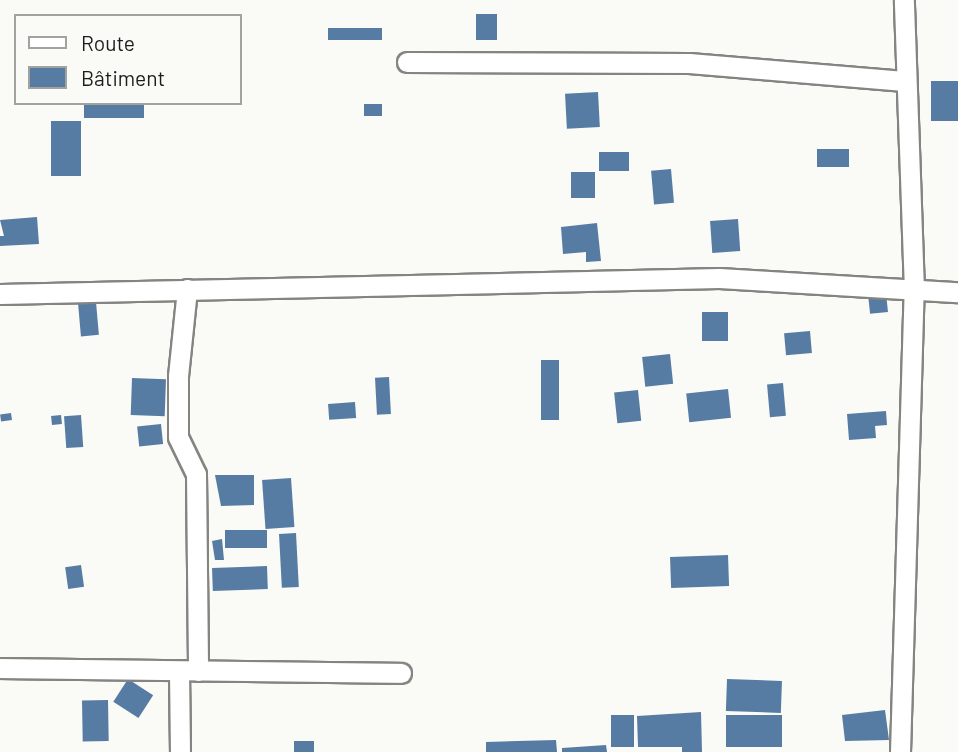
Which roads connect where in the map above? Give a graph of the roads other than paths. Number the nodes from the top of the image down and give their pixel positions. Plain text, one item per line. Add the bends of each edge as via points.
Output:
1 (904, 0) edge
2 (407, 62) dead end
3 (904, 81) junction
4 (187, 289) junction
5 (914, 291) junction
6 (958, 292) edge
7 (0, 294) edge
8 (0, 667) edge
9 (188, 671) junction
10 (401, 673) dead end
11 (180, 752) edge
12 (900, 752) edge

1 - 3 street
2 - 3 street via 689,63
3 - 5 street
4 - 5 street via 719,278
4 - 7 street
4 - 9 street via 178,376 178,437 196,474
5 - 6 street
5 - 12 street
8 - 9 street
9 - 10 street
9 - 11 street

